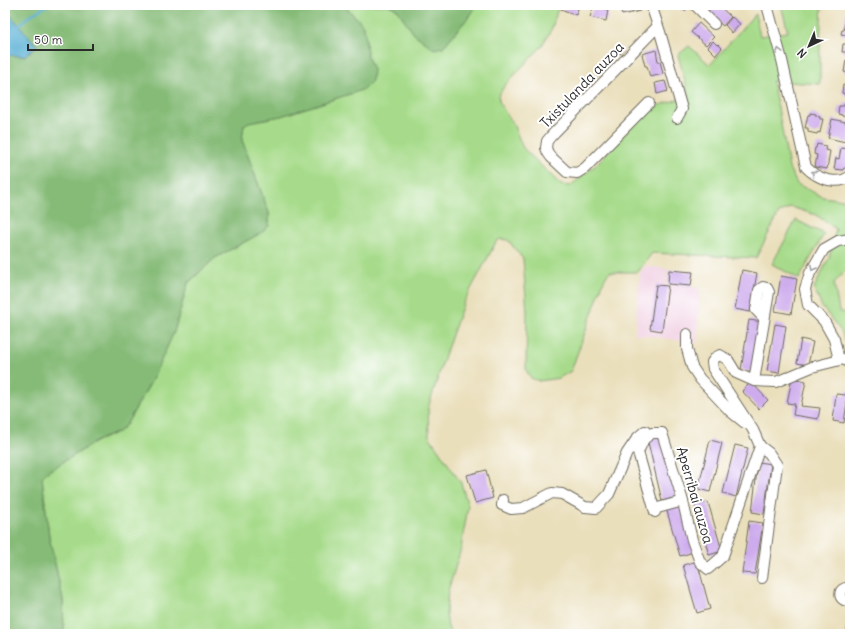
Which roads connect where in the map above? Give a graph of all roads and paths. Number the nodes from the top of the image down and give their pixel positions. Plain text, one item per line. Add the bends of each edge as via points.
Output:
1 (651, 5) edge
2 (695, 5) edge
3 (767, 5) edge
4 (714, 24) dead end
5 (658, 26) junction
6 (650, 103) dead end
7 (677, 118) dead end
8 (850, 176) edge
9 (850, 239) edge
10 (764, 318) dead end
11 (687, 337) dead end
12 (839, 360) junction
13 (850, 364) edge
14 (754, 381) junction
15 (753, 430) junction
16 (662, 433) junction
17 (760, 446) junction
18 (502, 500) dead end
19 (683, 501) junction
20 (762, 578) dead end
21 (850, 585) edge
22 (850, 601) edge

1 - 5 street
2 - 4 street
8 -> 3 street via 846,180 832,181 817,176 806,167
5 - 6 street, Txistulanda auzoa via 552,135 547,141 546,148 567,172 577,173
5 - 7 street via 682,109
9 -> 12 street via 838,241 824,249 804,289 808,305 824,321 834,339
10 - 14 street
11 - 15 street via 692,367 700,379 730,411
12 - 13 street via 844,359
12 - 14 street via 812,367 776,382
14 - 15 street via 736,374 728,360 720,355 712,362 713,369
15 - 17 street
16 - 18 street via 654,427 644,431 627,452 609,494 596,508 585,507 562,494 552,493 523,508 511,509 502,505
16 - 19 street, Aperribai auzoa
16 - 19 street, Aperribai auzoa via 652,433 644,439 638,452 654,510
17 - 19 street, Aperribai auzoa via 723,556 708,569 700,562
17 - 20 street via 770,453 777,465
21 - 22 street via 840,594 842,599

